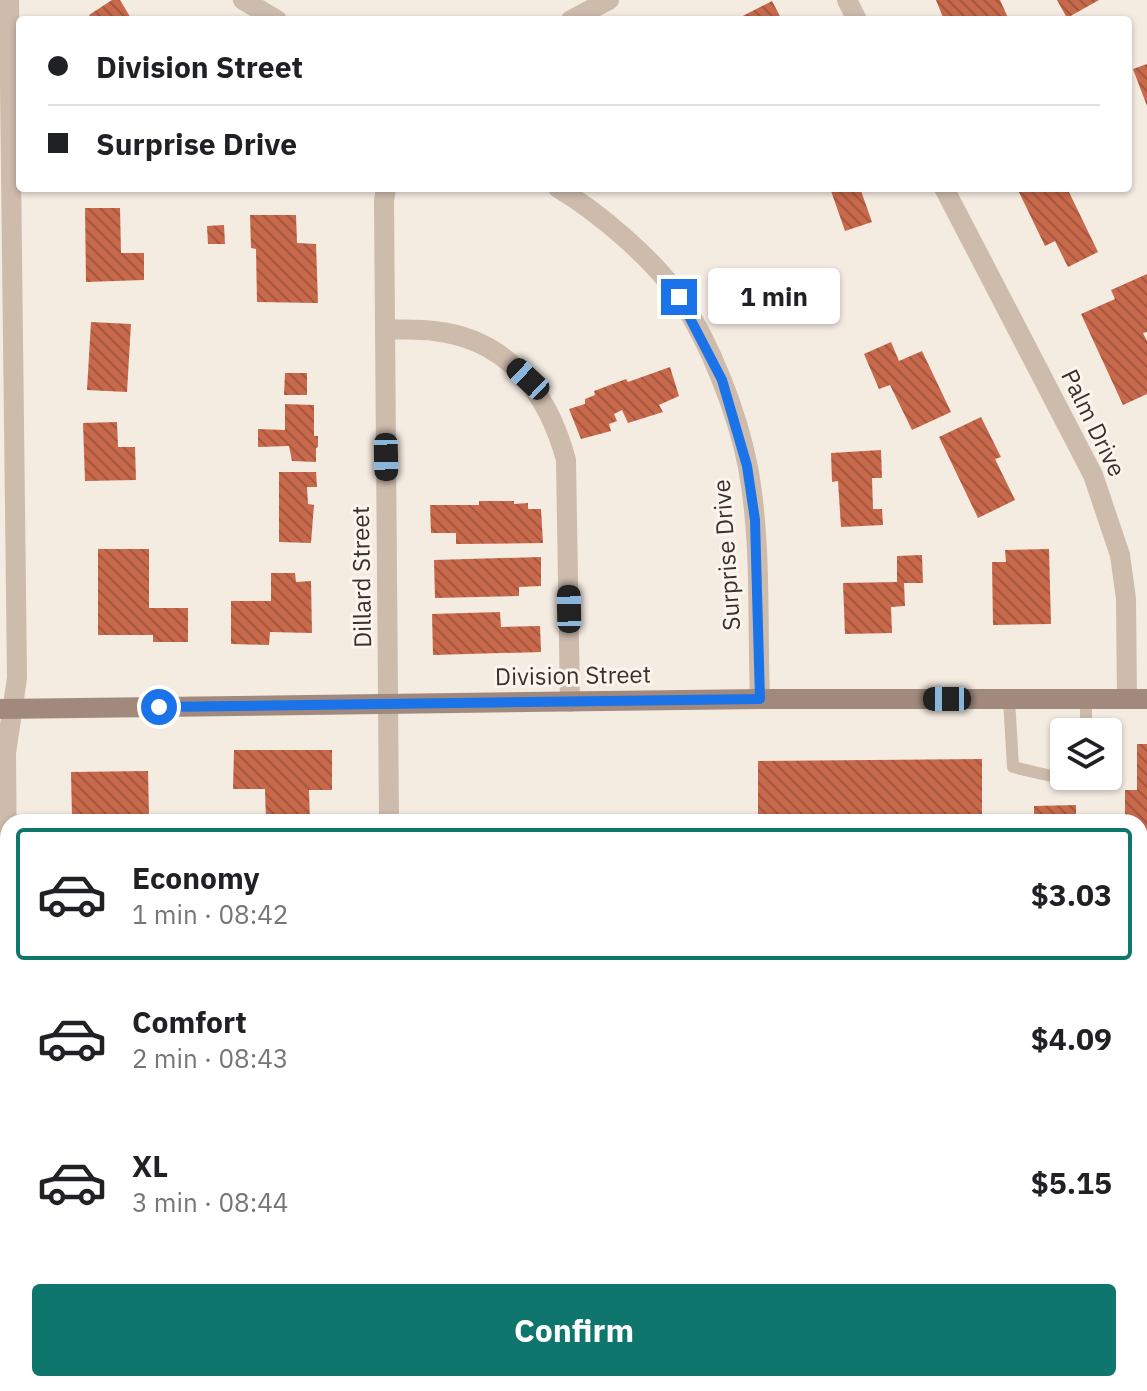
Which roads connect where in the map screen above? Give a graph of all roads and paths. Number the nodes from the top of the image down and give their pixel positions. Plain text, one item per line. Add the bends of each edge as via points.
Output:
1 (9, 0) edge
2 (243, 0) edge
3 (609, 0) edge
4 (270, 16) edge
5 (579, 16) edge
6 (385, 192) edge
7 (564, 192) edge
8 (946, 192) edge
9 (385, 329) junction
10 (760, 699) junction
11 (1009, 699) junction
12 (1086, 699) junction
13 (1137, 699) edge
14 (570, 702) junction
15 (389, 705) junction
16 (6, 708) edge
17 (1086, 718) edge
18 (1050, 776) edge
19 (7, 814) edge
20 (389, 814) edge

1 - 16 street via 17,678
2 - 4 street
3 - 5 street
6 - 9 street, Dillard Street
7 - 10 street, Surprise Drive via 627,238 679,297 722,380 747,466 755,520
8 - 13 street, Palm Drive via 1093,475 1120,555
9 - 14 street via 436,331 480,344 528,379 546,404 566,460
9 - 15 street, Dillard Street
10 - 11 street, Division Street
10 - 14 street, Division Street
11 - 12 street, Division Street
11 - 18 lane via 1013,767
12 - 13 street, Division Street
12 - 17 lane
14 - 15 street, Division Street
15 - 16 street, Division Street
15 - 20 street, Dillard Street
16 - 19 street

